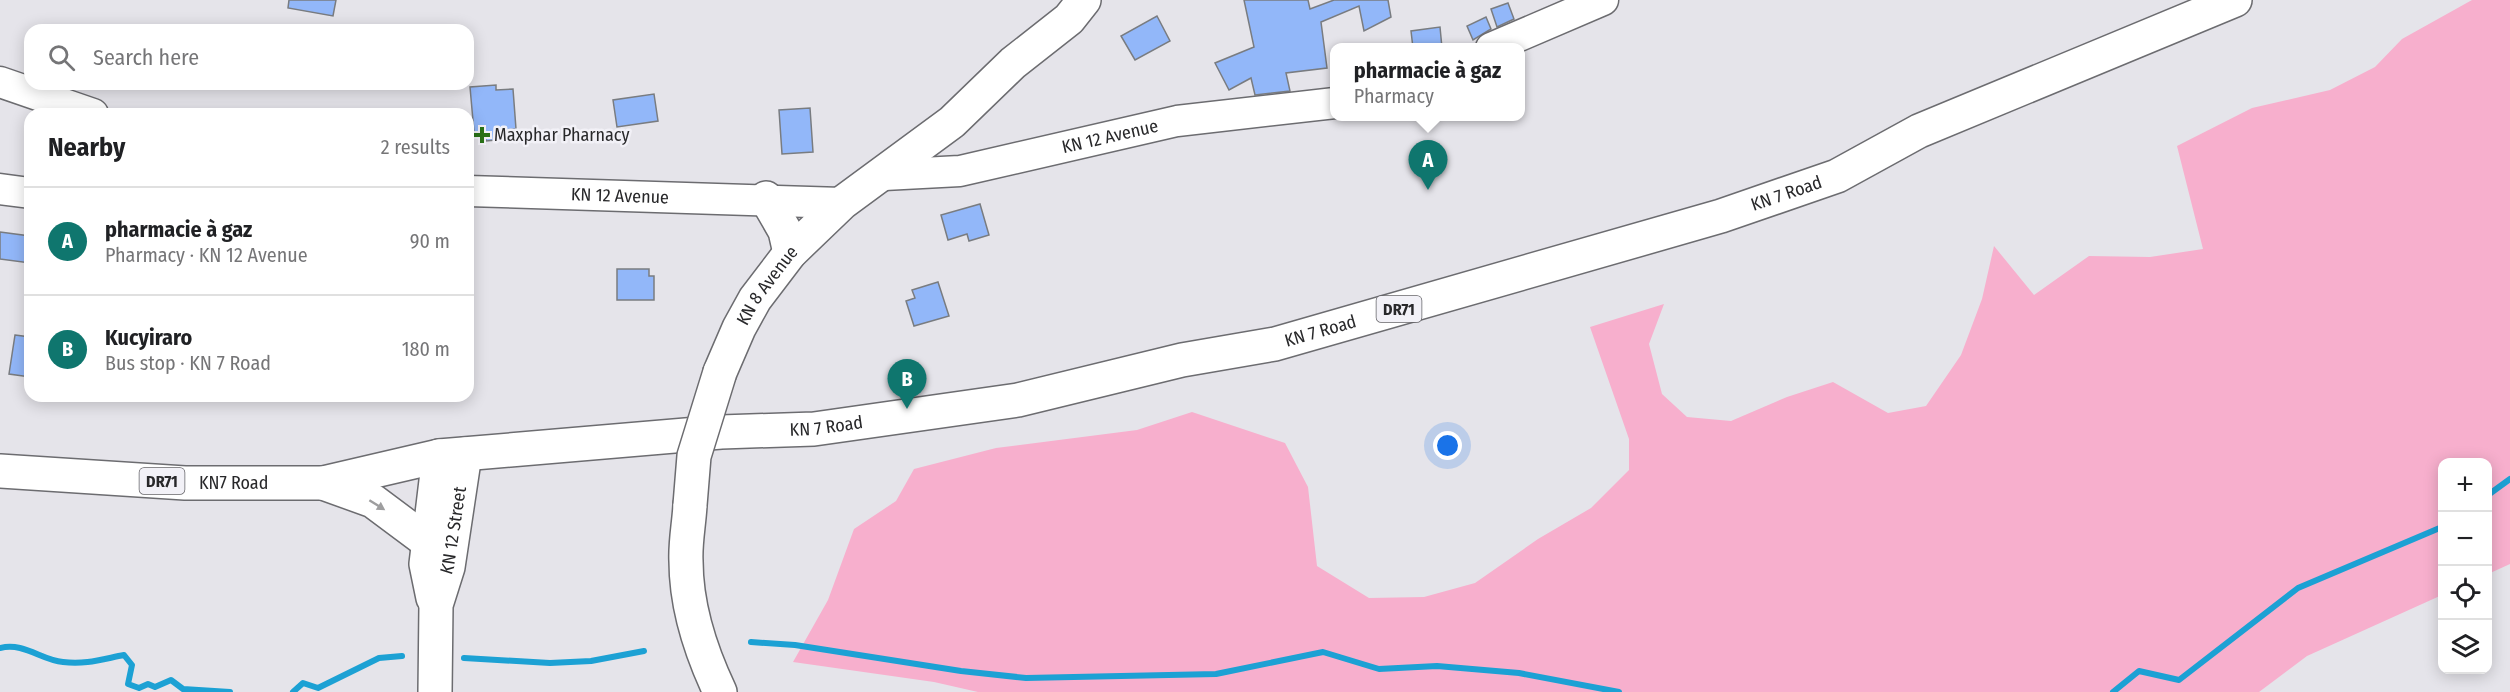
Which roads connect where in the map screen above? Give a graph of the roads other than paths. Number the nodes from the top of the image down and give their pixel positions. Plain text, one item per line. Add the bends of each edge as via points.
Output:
1 (1084, 0) edge
2 (1603, 0) edge
3 (2235, 0) edge
4 (1503, 43) edge
5 (0, 82) edge
6 (1330, 104) edge
7 (76, 108) edge
8 (884, 175) junction
9 (0, 189) edge
10 (474, 191) edge
11 (24, 192) edge
12 (765, 198) junction
13 (842, 203) junction
14 (790, 253) junction
15 (519, 449) junction
16 (452, 455) junction
17 (0, 471) edge
18 (324, 483) junction
19 (459, 504) junction
20 (428, 542) junction
21 (436, 605) junction
22 (435, 692) edge
23 (720, 692) edge

1 - 8 main road, KN 8 Avenue via 1069,18 1013,63 952,122
2 - 4 street
3 - 15 main road, KN 7 Road / DR71 via 1920,131 1837,176 1710,220 1275,344 1182,360 1018,400 948,411 814,429 721,432
5 - 7 street
6 - 8 street, KN 12 Avenue via 1177,121 960,171
8 - 13 main road, KN 8 Avenue
9 - 11 street
10 - 12 street, KN 12 Avenue
12 - 13 street, KN 12 Avenue
12 - 14 main road via 785,231
13 - 14 main road, KN 8 Avenue
14 - 23 main road, KN 8 Avenue, bridge via 755,299 739,328 720,372 694,456 686,561 689,598 699,638
15 - 16 main road, KN 7 Road / DR71
15 - 19 main road via 482,476
16 - 18 main road, KN7 Road / DR71
16 - 19 main road, KN 12 Street
16 - 20 main road, KN 12 Street
17 - 18 main road, KN7 Road / DR71 via 185,483
18 -> 20 main road via 373,501
19 - 21 main road, KN 12 Street via 448,567
20 - 21 main road, KN 12 Street via 429,585
21 - 22 main road, KN 12 Street

